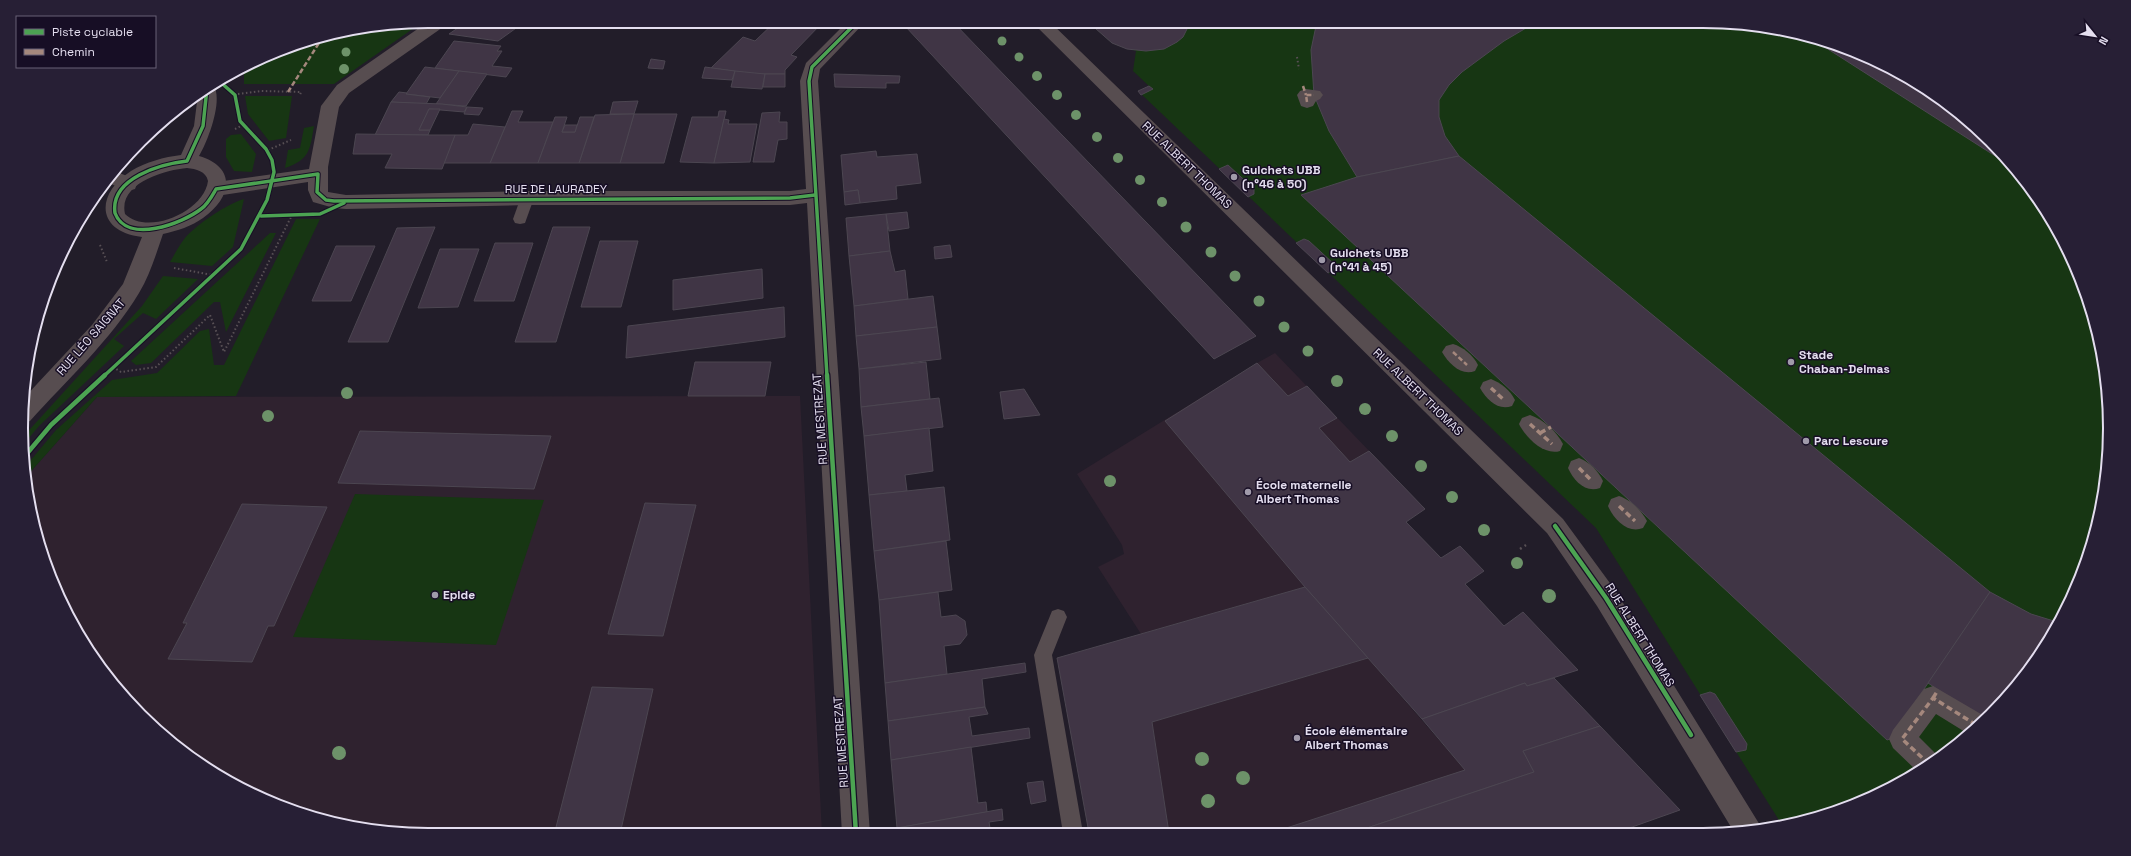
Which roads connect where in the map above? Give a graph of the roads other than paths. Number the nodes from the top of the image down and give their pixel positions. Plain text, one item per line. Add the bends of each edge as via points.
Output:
1 (430, 28) edge
2 (851, 28) edge
3 (1046, 28) edge
4 (207, 95) edge
5 (187, 161) junction
6 (318, 174) junction
7 (115, 178) edge
8 (128, 184) junction
9 (216, 189) junction
10 (816, 195) junction
11 (527, 198) junction
12 (520, 219) dead end
13 (155, 228) junction
14 (29, 408) edge
15 (1058, 617) dead end
16 (1974, 723) edge
17 (1925, 761) edge
18 (1746, 826) edge
19 (856, 828) edge
20 (1072, 828) edge

1 - 6 street via 336,97 330,106
2 - 10 street, RUE MESTREZAT via 812,67 810,75
3 - 18 street, RUE ALBERT THOMAS via 1555,526 1606,598
4 - 5 street via 206,119
5 - 8 street via 150,169
5 - 9 street via 199,162 211,169 217,180
6 - 9 street
6 - 11 street, RUE DE LAURADEY via 316,187 320,197 334,201
7 - 8 street
8 - 13 street via 115,201 116,217 122,224 131,228
9 - 13 street via 208,202 194,214 176,223
10 - 11 street, RUE DE LAURADEY via 784,198
10 - 19 street, RUE MESTREZAT
11 - 12 lane
13 - 14 street, RUE LÉO SAIGNAT via 141,269 127,294 99,331
15 - 20 lane via 1043,655
16 - 17 street via 1935,694 1902,739

